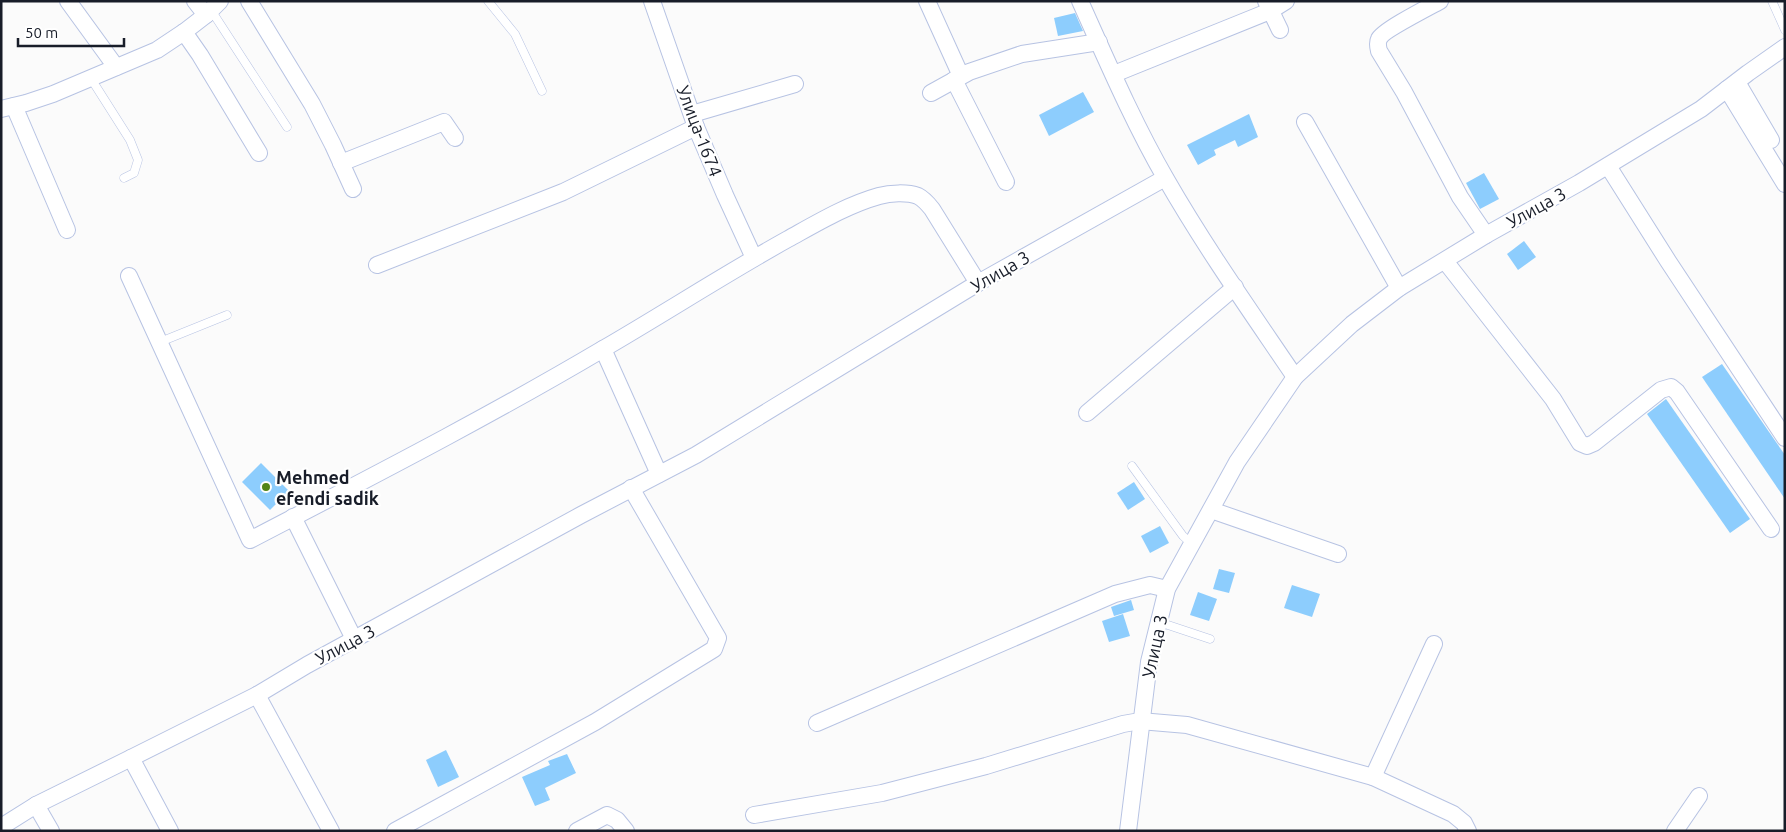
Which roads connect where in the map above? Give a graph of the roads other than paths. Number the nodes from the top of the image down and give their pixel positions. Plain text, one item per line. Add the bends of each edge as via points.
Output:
1 (68, 1) edge
2 (196, 1) edge
3 (249, 1) edge
4 (488, 1) edge
5 (652, 1) edge
6 (927, 1) edge
7 (1080, 1) edge
8 (1286, 1) edge
9 (1772, 1) edge
10 (1430, 4) edge
11 (1268, 6) edge
12 (213, 9) edge
13 (1280, 30) dead end
14 (1785, 30) edge
15 (184, 32) junction
16 (1099, 42) junction
17 (1785, 48) edge
18 (116, 68) junction
19 (1114, 74) junction
20 (90, 77) junction
21 (957, 78) junction
22 (795, 84) dead end
23 (1732, 85) junction
24 (542, 91) dead end
25 (931, 93) dead end
26 (8, 107) edge
27 (694, 120) junction
28 (1305, 122) dead end
29 (287, 127) dead end
30 (454, 138) dead end
31 (259, 153) dead end
32 (1784, 162) edge
33 (341, 163) junction
34 (1608, 166) junction
35 (124, 178) dead end
36 (1165, 178) junction
37 (1006, 182) dead end
38 (1785, 184) edge
39 (353, 189) dead end
40 (68, 230) dead end
41 (1486, 235) junction
42 (754, 258) junction
43 (1445, 261) junction
44 (377, 265) dead end
45 (129, 276) dead end
46 (978, 283) junction
47 (1235, 286) junction
48 (1399, 288) junction
49 (227, 315) dead end
50 (160, 342) junction
51 (603, 349) junction
52 (1295, 377) junction
53 (1087, 413) dead end
54 (1785, 438) edge
55 (1132, 466) dead end
56 (659, 474) junction
57 (632, 488) junction
58 (1211, 510) junction
59 (293, 517) junction
60 (1771, 529) dead end
61 (1192, 544) junction
62 (1338, 554) dead end
63 (1166, 589) junction
64 (1158, 622) junction
65 (354, 639) junction
66 (1210, 639) dead end
67 (1434, 644) dead end
68 (257, 695) junction
69 (1140, 721) junction
70 (817, 723) dead end
71 (131, 758) junction
72 (1373, 777) junction
73 (1699, 796) dead end
74 (36, 805) junction
75 (754, 815) dead end
76 (1, 827) edge
77 (51, 831) edge
78 (170, 831) edge
79 (331, 831) edge
80 (395, 831) edge
81 (577, 831) edge
82 (626, 831) edge
83 (1128, 831) edge
84 (1468, 831) edge
85 (1676, 831) edge

1 - 18 street
2 - 12 street
3 - 33 street via 312,104
4 - 24 lane via 515,34
5 - 27 street, Улица-1674
6 - 21 street
7 - 16 street
8 - 11 street
9 - 14 lane
10 - 41 street via 1381,36 1378,44 1460,197
11 - 13 street
11 - 19 street
12 - 15 street
12 - 29 lane
15 - 18 street via 157,50
15 - 31 street
16 - 19 street
16 - 21 street via 1022,54
17 - 23 street, Улица 3
18 - 20 street
19 - 36 street
20 - 26 street via 54,94
20 - 35 lane via 130,140 138,160 134,172
21 - 25 street
21 - 37 street
22 - 27 street
23 - 32 street
23 - 34 street, Улица 3 via 1701,109
23 - 38 street
26 - 40 street
27 - 42 street, Улица-1674
27 - 44 street via 555,195
28 - 48 street
30 - 33 street via 444,122
33 - 39 street
34 - 41 street, Улица 3
34 - 54 street
36 - 46 street, Улица 3
36 - 47 street
41 - 43 street, Улица 3
42 - 46 street via 852,206 881,195 907,194 917,196 932,209
42 - 51 street
43 - 48 street, Улица 3
43 - 60 street via 1554,399 1580,443 1587,446 1594,443 1662,390 1671,387
45 - 50 street
46 - 56 street, Улица 3 via 696,455
47 - 52 street
47 - 53 street
48 - 52 street, Улица 3 via 1352,324
49 - 50 lane
50 - 59 street via 250,540
51 - 56 street
51 - 59 street via 397,464
52 - 58 street, Улица 3 via 1237,462
55 - 61 lane
56 - 57 street, Улица 3
57 - 65 street, Улица 3
57 - 80 street via 718,638 714,649 594,722
58 - 61 street, Улица 3
58 - 62 street
59 - 65 street
61 - 63 street, Улица 3
63 - 64 street, Улица 3
63 - 70 street via 1150,585 1115,594
64 - 66 lane
64 - 69 street, Улица 3
65 - 68 street, Улица 3
67 - 72 street
68 - 71 street, Улица 3
68 - 79 street
69 - 72 street via 1187,725
69 - 75 street via 882,794
69 - 83 street, Улица 3
71 - 74 street, Улица 3
71 - 78 street
72 - 84 street via 1453,814
73 - 85 street
74 - 76 street, Улица 3
74 - 77 street
81 - 82 street via 607,816 617,820

